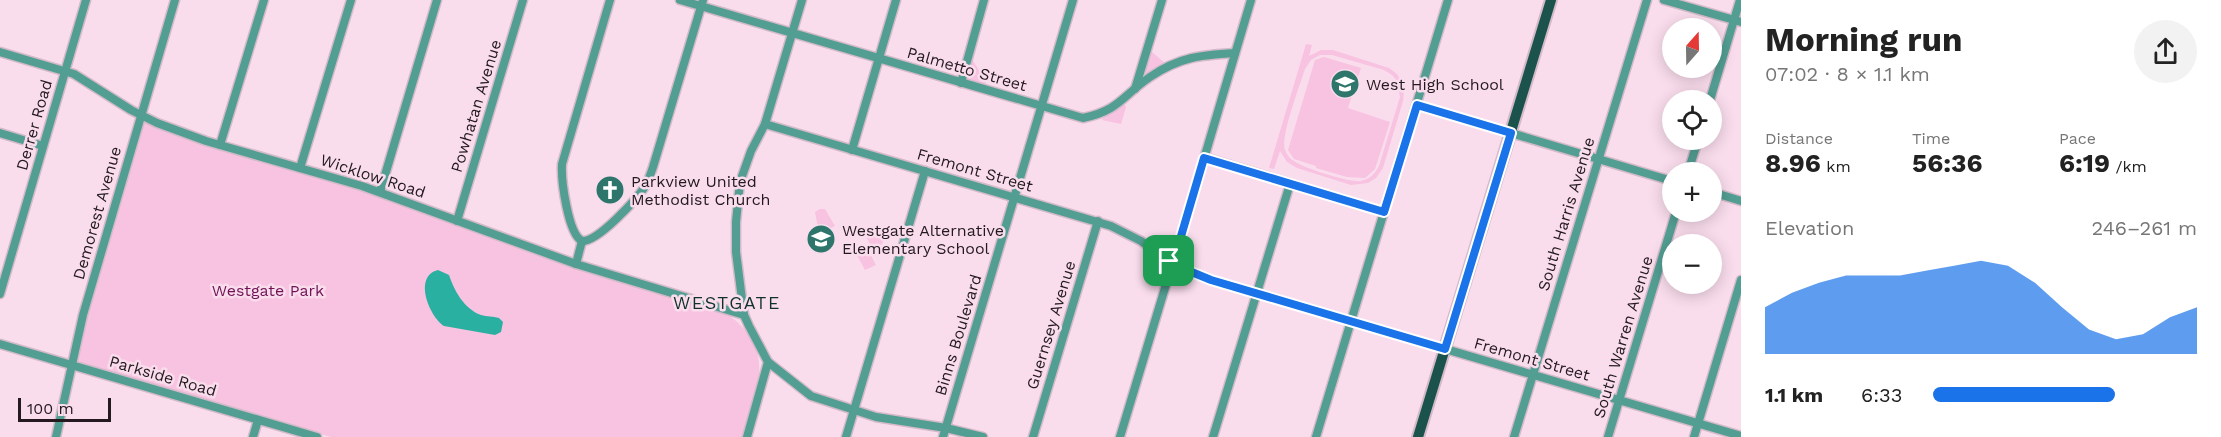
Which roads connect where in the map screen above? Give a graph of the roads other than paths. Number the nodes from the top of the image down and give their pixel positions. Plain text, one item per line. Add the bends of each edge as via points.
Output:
1 (86, 0) edge
2 (175, 0) edge
3 (264, 0) edge
4 (351, 0) edge
5 (437, 0) edge
6 (524, 0) edge
7 (610, 0) edge
8 (680, 0) edge
9 (802, 0) edge
10 (896, 0) edge
11 (984, 0) edge
12 (1073, 0) edge
13 (1162, 0) edge
14 (1251, 0) edge
15 (1448, 0) edge
16 (1551, 0) edge
17 (1647, 0) edge
18 (1664, 0) edge
19 (1740, 0) edge
20 (702, 3) edge
21 (1738, 21) edge
22 (792, 33) junction
23 (0, 52) edge
24 (1235, 53) junction
25 (879, 58) junction
26 (65, 71) junction
27 (961, 82) junction
28 (1135, 90) junction
29 (1714, 90) edge
30 (1417, 105) junction
31 (1042, 106) junction
32 (141, 114) junction
33 (765, 124) junction
34 (1511, 133) junction
35 (0, 134) edge
36 (220, 145) junction
37 (43, 146) junction
38 (852, 150) junction
39 (1204, 158) junction
40 (1599, 159) junction
41 (300, 168) junction
42 (925, 171) junction
43 (1662, 178) edge
44 (1290, 184) junction
45 (380, 192) junction
46 (1722, 195) edge
47 (1015, 197) junction
48 (1741, 201) edge
49 (1384, 212) junction
50 (458, 221) junction
51 (1098, 221) junction
52 (1673, 222) edge
53 (582, 241) junction
54 (576, 264) junction
55 (1173, 264) junction
56 (1741, 280) edge
57 (1257, 293) junction
58 (0, 294) edge
59 (744, 315) junction
60 (1351, 321) junction
61 (0, 344) edge
62 (1445, 349) junction
63 (768, 362) junction
64 (71, 365) junction
65 (1533, 375) junction
66 (1620, 400) junction
67 (854, 410) junction
68 (258, 420) junction
69 (1698, 423) junction
70 (944, 433) edge
71 (1741, 436) edge
72 (56, 437) edge
73 (253, 437) edge
74 (318, 437) edge
75 (747, 437) edge
76 (846, 437) edge
77 (982, 437) edge
78 (1033, 437) edge
79 (1120, 437) edge
80 (1213, 437) edge
81 (1316, 437) edge
82 (1418, 437) edge
83 (1514, 437) edge
84 (1608, 437) edge
85 (1694, 437) edge

1 - 26 street, Derrer Road
2 - 32 street, Demorest Avenue
3 - 36 street
4 - 41 street
5 - 45 street
6 - 50 street, Powhatan Avenue
7 - 53 street via 562,164 562,184 574,233
8 - 20 street, Palmetto Street
9 - 22 street
10 - 25 street
11 - 27 street
12 - 31 street, Binns Boulevard
13 - 28 street
14 - 24 street
15 - 30 street
16 - 34 main road
17 - 40 street, South Harris Avenue
18 - 21 street
19 - 21 street
20 - 22 street, Palmetto Street
20 - 53 street via 647,183 609,224 592,239
21 - 29 street
22 - 25 street, Palmetto Street
22 - 33 street
23 - 26 street, Wicklow Road
24 - 28 street, Palmetto Street via 1197,55 1177,61
24 - 39 street
25 - 27 street, Palmetto Street
25 - 38 street
26 - 32 street, Wicklow Road
26 - 37 street, Derrer Road
27 - 31 street, Palmetto Street
28 - 31 street, Palmetto Street via 1118,106 1095,116 1083,118
30 - 34 street
30 - 49 street
31 - 47 street, Binns Boulevard
32 - 36 street, Wicklow Road
32 - 64 street, Demorest Avenue
33 - 38 street, Fremont Street
33 - 59 street via 743,171 738,195 736,252
34 - 40 street
34 - 62 main road
35 - 37 street
36 - 41 street, Wicklow Road
37 - 58 street, Derrer Road
38 - 42 street, Fremont Street
39 - 44 street
39 - 55 street
40 - 43 street
40 - 65 street, South Harris Avenue
41 - 45 street, Wicklow Road
42 - 47 street, Fremont Street
42 - 67 street
44 - 49 street
44 - 57 street
45 - 50 street, Wicklow Road
46 - 48 street
47 - 51 street, Fremont Street
47 - 70 street, Binns Boulevard
49 - 60 street
50 - 54 street, Wicklow Road
51 - 55 street, Fremont Street via 1135,237
51 - 78 street, Guernsey Avenue
52 - 66 street, South Warren Avenue
53 - 54 street
54 - 59 street, Wicklow Road
55 - 57 street, Fremont Street
55 - 79 street
56 - 69 street
57 - 60 street, Fremont Street
57 - 80 street
59 - 63 street
60 - 62 street, Fremont Street
60 - 81 street
61 - 64 street, Parkside Road
62 - 65 street, Fremont Street
62 - 82 main road
63 - 67 street via 811,396
63 - 75 street
64 - 68 street, Parkside Road
64 - 72 street, Demorest Avenue
65 - 66 street, Fremont Street
65 - 83 street, South Harris Avenue
66 - 69 street, Fremont Street
66 - 84 street, South Warren Avenue
67 - 70 street
67 - 76 street
68 - 73 street
68 - 74 street, Parkside Road
69 - 71 street, Fremont Street
69 - 85 street
70 - 77 street

